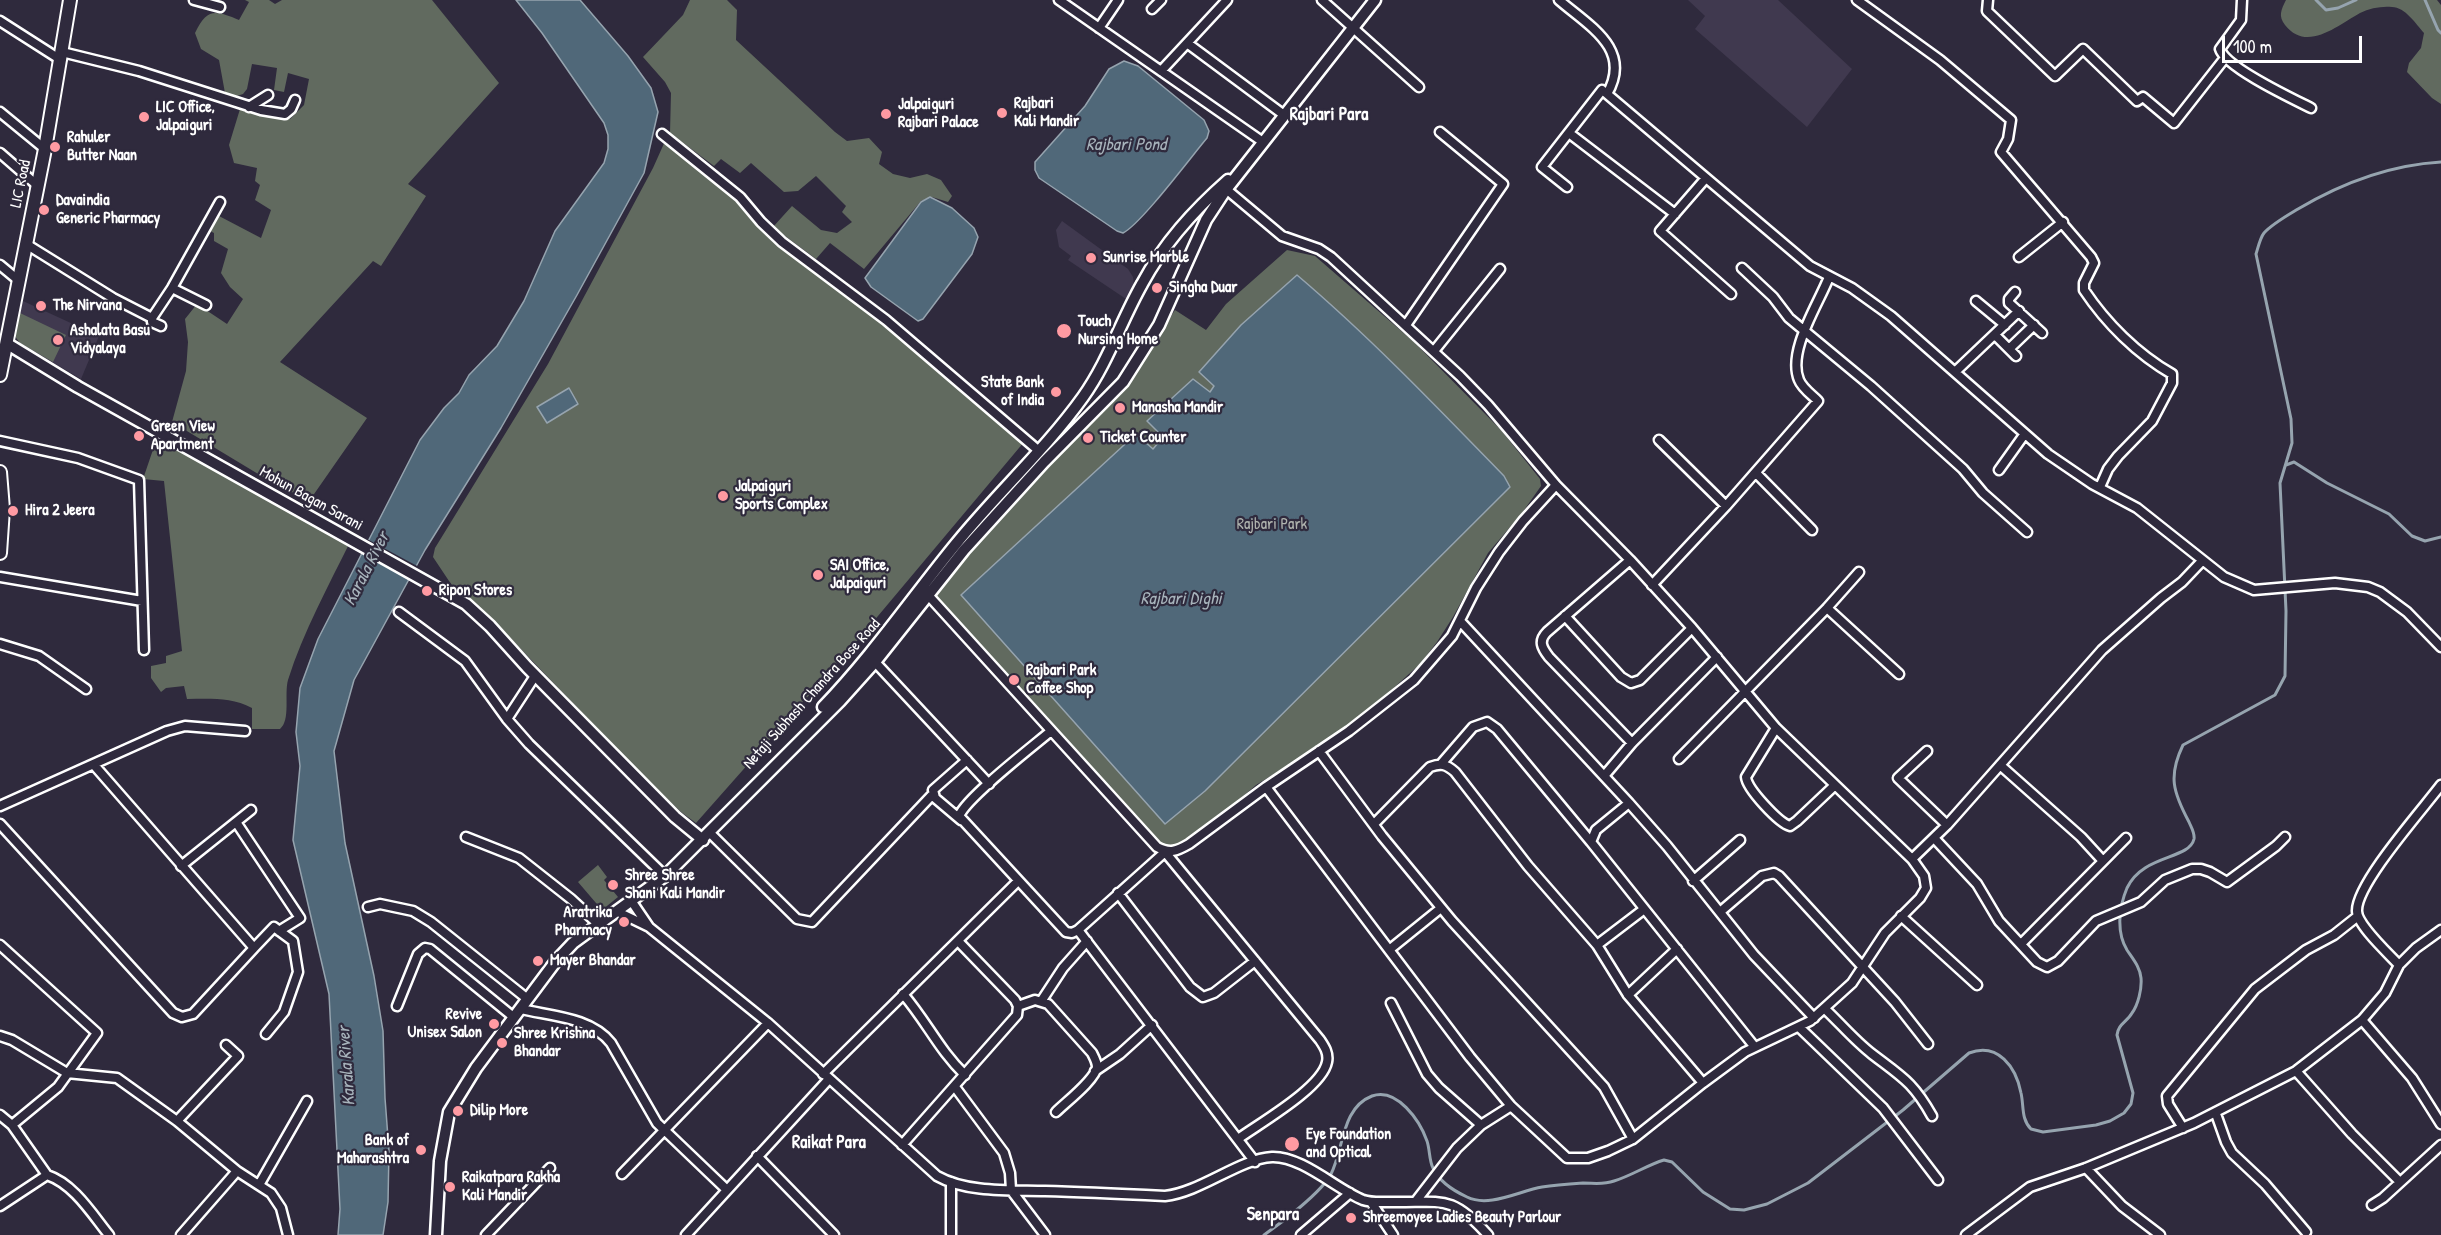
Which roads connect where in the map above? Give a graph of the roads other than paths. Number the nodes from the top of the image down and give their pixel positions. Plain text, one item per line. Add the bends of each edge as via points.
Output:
1 (70, 0) edge
2 (194, 0) edge
3 (1059, 0) edge
4 (1119, 0) edge
5 (1161, 0) edge
6 (1227, 0) edge
7 (1322, 0) edge
8 (1375, 0) edge
9 (1558, 0) edge
10 (1857, 0) edge
11 (1988, 0) edge
12 (2242, 0) edge
13 (1868, 3) edge
14 (220, 7) dead end
15 (1152, 9) dead end
16 (0, 21) edge
17 (1352, 27) junction
18 (1098, 28) junction
19 (1187, 43) junction
20 (62, 56) junction
21 (2225, 58) junction
22 (1161, 71) junction
23 (1419, 87) dead end
24 (1607, 94) junction
25 (268, 95) dead end
26 (295, 100) dead end
27 (249, 107) junction
28 (2311, 108) dead end
29 (0, 112) edge
30 (1284, 115) junction
31 (1440, 132) dead end
32 (1569, 133) junction
33 (662, 134) dead end
34 (1263, 142) junction
35 (45, 149) junction
36 (0, 153) edge
37 (1241, 167) junction
38 (1706, 178) junction
39 (38, 186) junction
40 (1567, 187) dead end
41 (1226, 189) junction
42 (220, 202) dead end
43 (1675, 214) junction
44 (2063, 222) junction
45 (26, 244) junction
46 (2019, 256) dead end
47 (0, 265) edge
48 (1742, 268) dead end
49 (1500, 269) dead end
50 (1828, 277) junction
51 (18, 280) junction
52 (172, 288) junction
53 (2015, 291) dead end
54 (1731, 294) dead end
55 (1976, 301) dead end
56 (206, 305) dead end
57 (2019, 311) junction
58 (152, 318) junction
59 (1406, 324) junction
60 (2005, 325) junction
61 (2034, 325) junction
62 (161, 326) dead end
63 (1804, 332) junction
64 (2042, 333) dead end
65 (1995, 334) junction
66 (3, 348) edge
67 (1434, 351) junction
68 (1956, 371) junction
69 (0, 375) edge
70 (2024, 435) junction
71 (1659, 440) dead end
72 (0, 441) edge
73 (1039, 451) junction
74 (1999, 470) dead end
75 (0, 472) edge
76 (1756, 472) junction
77 (1556, 485) junction
78 (2100, 487) junction
79 (1, 507) edge
80 (1726, 507) junction
81 (1812, 530) dead end
82 (2027, 532) dead end
83 (0, 553) edge
84 (1630, 560) junction
85 (2202, 561) junction
86 (1859, 572) dead end
87 (0, 577) edge
88 (1652, 585) junction
89 (925, 592) junction
90 (142, 601) junction
91 (1827, 608) junction
92 (399, 612) dead end
93 (1565, 616) junction
94 (1460, 621) junction
95 (1692, 628) junction
96 (0, 644) edge
97 (2441, 647) edge
98 (144, 650) dead end
99 (1717, 657) junction
100 (875, 662) junction
101 (1899, 674) dead end
102 (535, 676) junction
103 (86, 689) dead end
104 (1745, 692) junction
105 (507, 719) junction
106 (1776, 728) junction
107 (245, 731) dead end
108 (1051, 731) junction
109 (1632, 742) junction
110 (1319, 751) junction
111 (1927, 751) dead end
112 (1679, 759) dead end
113 (967, 760) junction
114 (1441, 764) junction
115 (94, 765) junction
116 (2000, 765) junction
117 (1604, 776) junction
118 (989, 784) junction
119 (2441, 785) edge
120 (1834, 786) junction
121 (1266, 787) junction
122 (933, 794) junction
123 (1629, 803) junction
124 (0, 806) edge
125 (251, 810) dead end
126 (961, 820) junction
127 (236, 822) junction
128 (0, 824) edge
129 (1374, 824) junction
130 (1947, 825) junction
131 (466, 837) dead end
132 (2285, 837) dead end
133 (1934, 838) junction
134 (2126, 838) dead end
135 (701, 840) junction
136 (1740, 840) dead end
137 (1591, 842) junction
138 (1165, 852) junction
139 (1912, 859) junction
140 (2103, 861) junction
141 (181, 866) junction
142 (664, 875) junction
143 (1693, 880) junction
144 (1018, 881) junction
145 (1118, 894) junction
146 (632, 901) junction
147 (368, 907) dead end
148 (1441, 908) junction
149 (1643, 910) junction
150 (618, 912) junction
151 (1720, 912) junction
152 (1901, 916) junction
153 (2358, 916) junction
154 (597, 923) junction
155 (649, 927) junction
156 (1078, 930) junction
157 (2441, 930) edge
158 (279, 931) junction
159 (958, 941) junction
160 (1087, 941) junction
161 (2021, 944) junction
162 (0, 945) edge
163 (1597, 945) junction
164 (254, 948) junction
165 (1677, 949) junction
166 (1389, 950) junction
167 (1255, 961) junction
168 (2399, 965) junction
169 (1863, 968) junction
170 (1977, 985) dead end
171 (903, 994) junction
172 (1628, 995) junction
173 (525, 997) junction
174 (1042, 1000) junction
175 (1391, 1003) dead end
176 (397, 1006) dead end
177 (1018, 1006) junction
178 (1825, 1009) junction
179 (516, 1012) junction
180 (1814, 1018) junction
181 (2362, 1020) junction
182 (768, 1023) junction
183 (1152, 1025) junction
184 (1799, 1028) junction
185 (266, 1034) dead end
186 (0, 1036) edge
187 (1928, 1044) dead end
188 (226, 1045) dead end
189 (1754, 1046) junction
190 (475, 1066) junction
191 (1095, 1071) junction
192 (2296, 1071) junction
193 (67, 1073) junction
194 (965, 1075) junction
195 (826, 1077) junction
196 (1703, 1083) junction
197 (955, 1087) junction
198 (308, 1101) dead end
199 (1511, 1106) junction
200 (1056, 1112) dead end
201 (2216, 1114) junction
202 (0, 1115) edge
203 (1932, 1116) dead end
204 (177, 1121) junction
205 (2441, 1124) edge
206 (12, 1125) junction
207 (1481, 1125) junction
208 (2183, 1128) junction
209 (664, 1131) junction
210 (1238, 1139) junction
211 (1633, 1139) junction
212 (902, 1145) junction
213 (2441, 1145) edge
214 (757, 1156) junction
215 (1255, 1161) junction
216 (550, 1168) dead end
217 (2086, 1168) junction
218 (237, 1171) junction
219 (622, 1174) dead end
220 (47, 1175) junction
221 (1938, 1180) dead end
222 (951, 1182) junction
223 (2400, 1182) junction
224 (259, 1185) junction
225 (727, 1190) junction
226 (1011, 1190) junction
227 (1350, 1193) junction
228 (1416, 1201) junction
229 (1371, 1202) junction
230 (2372, 1205) dead end
231 (0, 1206) edge
232 (2306, 1232) dead end
233 (109, 1235) edge
234 (181, 1235) edge
235 (288, 1235) edge
236 (430, 1235) edge
237 (436, 1235) edge
238 (486, 1235) edge
239 (686, 1235) edge
240 (834, 1235) edge
241 (951, 1235) edge
242 (1046, 1235) edge
243 (1301, 1235) edge
244 (1393, 1235) edge
245 (1488, 1235) edge
246 (1966, 1235) edge
247 (2160, 1235) edge

1 - 20 main road, LIC Road
2 - 14 street
3 - 18 street
4 - 18 street
5 - 15 street
6 - 19 street
7 - 17 street
8 - 17 street, Netaji Subhash Chandra Bose Road
9 - 24 street via 1612,50 1616,75
10 - 13 street
11 - 21 street via 1987,11 2055,76 2083,49 2137,101 2144,97 2174,123
12 - 21 street via 2241,20 2220,49
13 - 44 street via 2011,120 2001,152
16 - 20 street
17 - 23 street
17 - 30 street, Netaji Subhash Chandra Bose Road
18 - 22 street
19 - 22 street
19 - 30 street
20 - 27 street via 131,68
20 - 35 main road, LIC Road
21 - 28 street
22 - 34 street
24 - 32 street via 1602,90
24 - 38 street
25 - 27 street
26 - 27 street via 285,114
29 - 35 street
30 - 34 street, Netaji Subhash Chandra Bose Road
31 - 59 street via 1503,184
32 - 40 street via 1542,167
32 - 43 street
33 - 73 street via 740,197 782,242 886,320
34 - 37 street, Netaji Subhash Chandra Bose Road
35 - 39 main road, LIC Road
36 - 39 street
37 - 41 street, Netaji Subhash Chandra Bose Road
37 - 73 street, Netaji Subhash Chandra Bose Road via 1194,211 1164,249 1140,287 1100,371
38 - 43 street
38 - 50 street via 1786,247
39 - 45 main road, LIC Road
41 - 59 street via 1282,236 1331,257
41 - 89 street, Netaji Subhash Chandra Bose Road via 1206,220 1159,325 1123,382
42 - 52 street
43 - 54 street via 1660,231
44 - 46 street
44 - 78 street via 2094,263 2084,283 2088,297 2145,357 2173,377 2152,422 2118,456
45 - 51 main road, LIC Road
45 - 58 street
47 - 51 street
48 - 63 street
49 - 67 street
50 - 63 street
50 - 68 street via 1852,288 1891,316
51 - 66 main road, LIC Road
52 - 56 street
52 - 58 street
53 - 57 street via 2009,303
55 - 60 street
57 - 60 street
57 - 61 street
58 - 62 street
59 - 67 street
60 - 65 street
61 - 64 street
61 - 65 street via 2013,352
63 - 76 street via 1797,372 1800,383 1818,401
63 - 82 street via 1860,376
65 - 68 street
66 - 69 main road, LIC Road
66 - 102 street, Mohun Bagan Sarani via 466,604
67 - 77 street via 1488,405
68 - 70 street
70 - 74 street
70 - 78 street via 2071,471
71 - 80 street
72 - 90 street via 78,458 139,480
73 - 89 street, Netaji Subhash Chandra Bose Road via 956,545
75 - 79 main road
76 - 80 street
76 - 81 street
77 - 84 street
77 - 94 street via 1499,552
78 - 85 street via 2137,508
79 - 83 main road
80 - 88 street
84 - 88 street
84 - 93 street
85 - 97 street via 2238,584 2259,590 2343,583 2374,589 2407,612
85 - 116 street via 2115,637
86 - 91 street
87 - 90 street
88 - 95 street
89 - 100 street, Netaji Subhash Chandra Bose Road
89 - 108 street
89 - 135 street, Netaji Subhash Chandra Bose Road
90 - 98 street
91 - 101 street
91 - 104 street
92 - 105 street via 465,661
93 - 95 street via 1631,684 1640,680
93 - 109 street via 1543,636 1541,647
94 - 110 street via 1414,680
94 - 117 street
95 - 99 street
96 - 103 street via 39,656
99 - 104 street
99 - 109 street
100 - 113 street
100 - 135 street, Netaji Subhash Chandra Bose Road
102 - 105 street
102 - 135 street, Mohun Bagan Sarani
104 - 106 street
104 - 112 street
105 - 142 street
106 - 120 street
106 - 120 street via 1746,777 1749,788 1782,823 1790,826
107 - 115 street via 185,726
108 - 118 street
108 - 138 street
109 - 117 street
110 - 121 street
110 - 129 street
111 - 130 street via 1898,778
113 - 118 street
113 - 122 street via 935,786
114 - 129 street via 1430,767
114 - 137 street via 1473,727 1487,722
114 - 163 street via 1455,772 1528,866
115 - 124 street
115 - 141 street
116 - 130 street
116 - 140 street
117 - 123 street
118 - 126 street via 964,808
119 - 153 street via 2371,876 2358,904
120 - 139 street
121 - 138 street via 1189,844 1175,852
121 - 166 street
122 - 126 street
122 - 135 street via 812,922 797,919
123 - 137 street via 1596,830
123 - 143 street
125 - 127 street
126 - 144 street
127 - 141 street
127 - 158 street via 300,918
128 - 164 street via 176,1015 193,1014
129 - 148 street
130 - 133 street
131 - 154 street via 519,858
132 - 161 street via 2227,882 2206,870 2192,869 2164,880 2141,902 2092,924 2051,966 2040,965
133 - 139 street
133 - 161 street via 1977,884 1994,916
134 - 140 street
135 - 142 street, Netaji Subhash Chandra Bose Road
136 - 143 street
137 - 149 street
138 - 145 street
138 - 167 street
139 - 152 street via 1924,876 1926,888
140 - 161 street
141 - 164 street
142 - 146 street, Netaji Subhash Chandra Bose Road
143 - 151 street
144 - 156 street via 1059,927 1072,933
144 - 159 street
145 - 156 street
145 - 167 street via 1190,987 1203,997
146 - 150 street, Netaji Subhash Chandra Bose Road
146 - 154 street, Netaji Subhash Chandra Bose Road
146 - 155 street
147 - 173 street via 380,904 413,911
148 - 166 street
148 - 211 street via 1604,1087
149 - 163 street
149 - 165 street
150 - 155 street
150 - 179 street, Netaji Subhash Chandra Bose Road via 564,951
151 - 169 street via 1762,876 1773,873 1810,907
151 - 180 street via 1754,955
152 - 169 street
152 - 170 street
153 - 168 street
153 - 208 street via 2255,989 2167,1096
154 - 173 street, Netaji Subhash Chandra Bose Road via 562,949
155 - 182 street
156 - 160 street
157 - 168 street
158 - 164 street via 274,927
158 - 185 street via 294,941 298,972 284,1012
159 - 171 street
159 - 177 street
160 - 174 street
160 - 183 street
162 - 193 street via 97,1033
163 - 172 street
165 - 172 street
165 - 189 street
166 - 199 street
167 - 210 street via 1320,1040 1328,1061 1315,1083
168 - 181 street via 2385,993
169 - 178 street
169 - 187 street
171 - 194 street via 929,1026 947,1058
171 - 195 street
172 - 196 street
173 - 179 street, Netaji Subhash Chandra Bose Road
174 - 177 street
174 - 191 street via 1056,1010 1092,1053
175 - 207 street via 1426,1074
176 - 179 street via 418,954 425,948
177 - 194 street via 1013,1022
178 - 180 street
178 - 203 street via 1891,1066 1922,1097
179 - 190 street, Netaji Subhash Chandra Bose Road
179 - 209 street via 587,1024 602,1032
180 - 184 street
181 - 192 street
181 - 205 street via 2412,1078
182 - 195 street
182 - 209 street
183 - 191 street
183 - 210 street
184 - 189 street
184 - 221 street via 1890,1116
186 - 193 street
188 - 204 street via 238,1056
189 - 196 street
190 - 236 street, Netaji Subhash Chandra Bose Road via 443,1117 435,1161
190 - 237 street, Netaji Subhash Chandra Bose Road via 447,1118
191 - 200 street
192 - 201 street
192 - 223 street
193 - 204 street via 117,1078
193 - 206 street via 58,1087
194 - 197 street
195 - 212 street
195 - 214 street
196 - 211 street
197 - 212 street
197 - 226 street via 1004,1153
198 - 224 street
199 - 207 street
199 - 211 street via 1567,1158 1588,1158
201 - 208 street
201 - 232 street via 2232,1152
202 - 206 street
204 - 218 street
206 - 220 street
207 - 228 street
208 - 217 street
209 - 219 street
209 - 225 street
210 - 215 street
212 - 222 street via 936,1176
213 - 223 street
214 - 225 street
214 - 240 street
215 - 226 street via 1174,1195
215 - 227 street via 1287,1160
216 - 238 street
217 - 246 street via 2030,1187
217 - 247 street via 2122,1206
218 - 224 street
218 - 234 street
220 - 231 street
220 - 233 street via 74,1192
222 - 226 street
222 - 241 street
223 - 230 street
224 - 235 street via 271,1193 281,1208
225 - 239 street
226 - 242 street
227 - 229 street
227 - 243 street
228 - 229 street
228 - 245 street via 1451,1204 1471,1216
229 - 244 street

